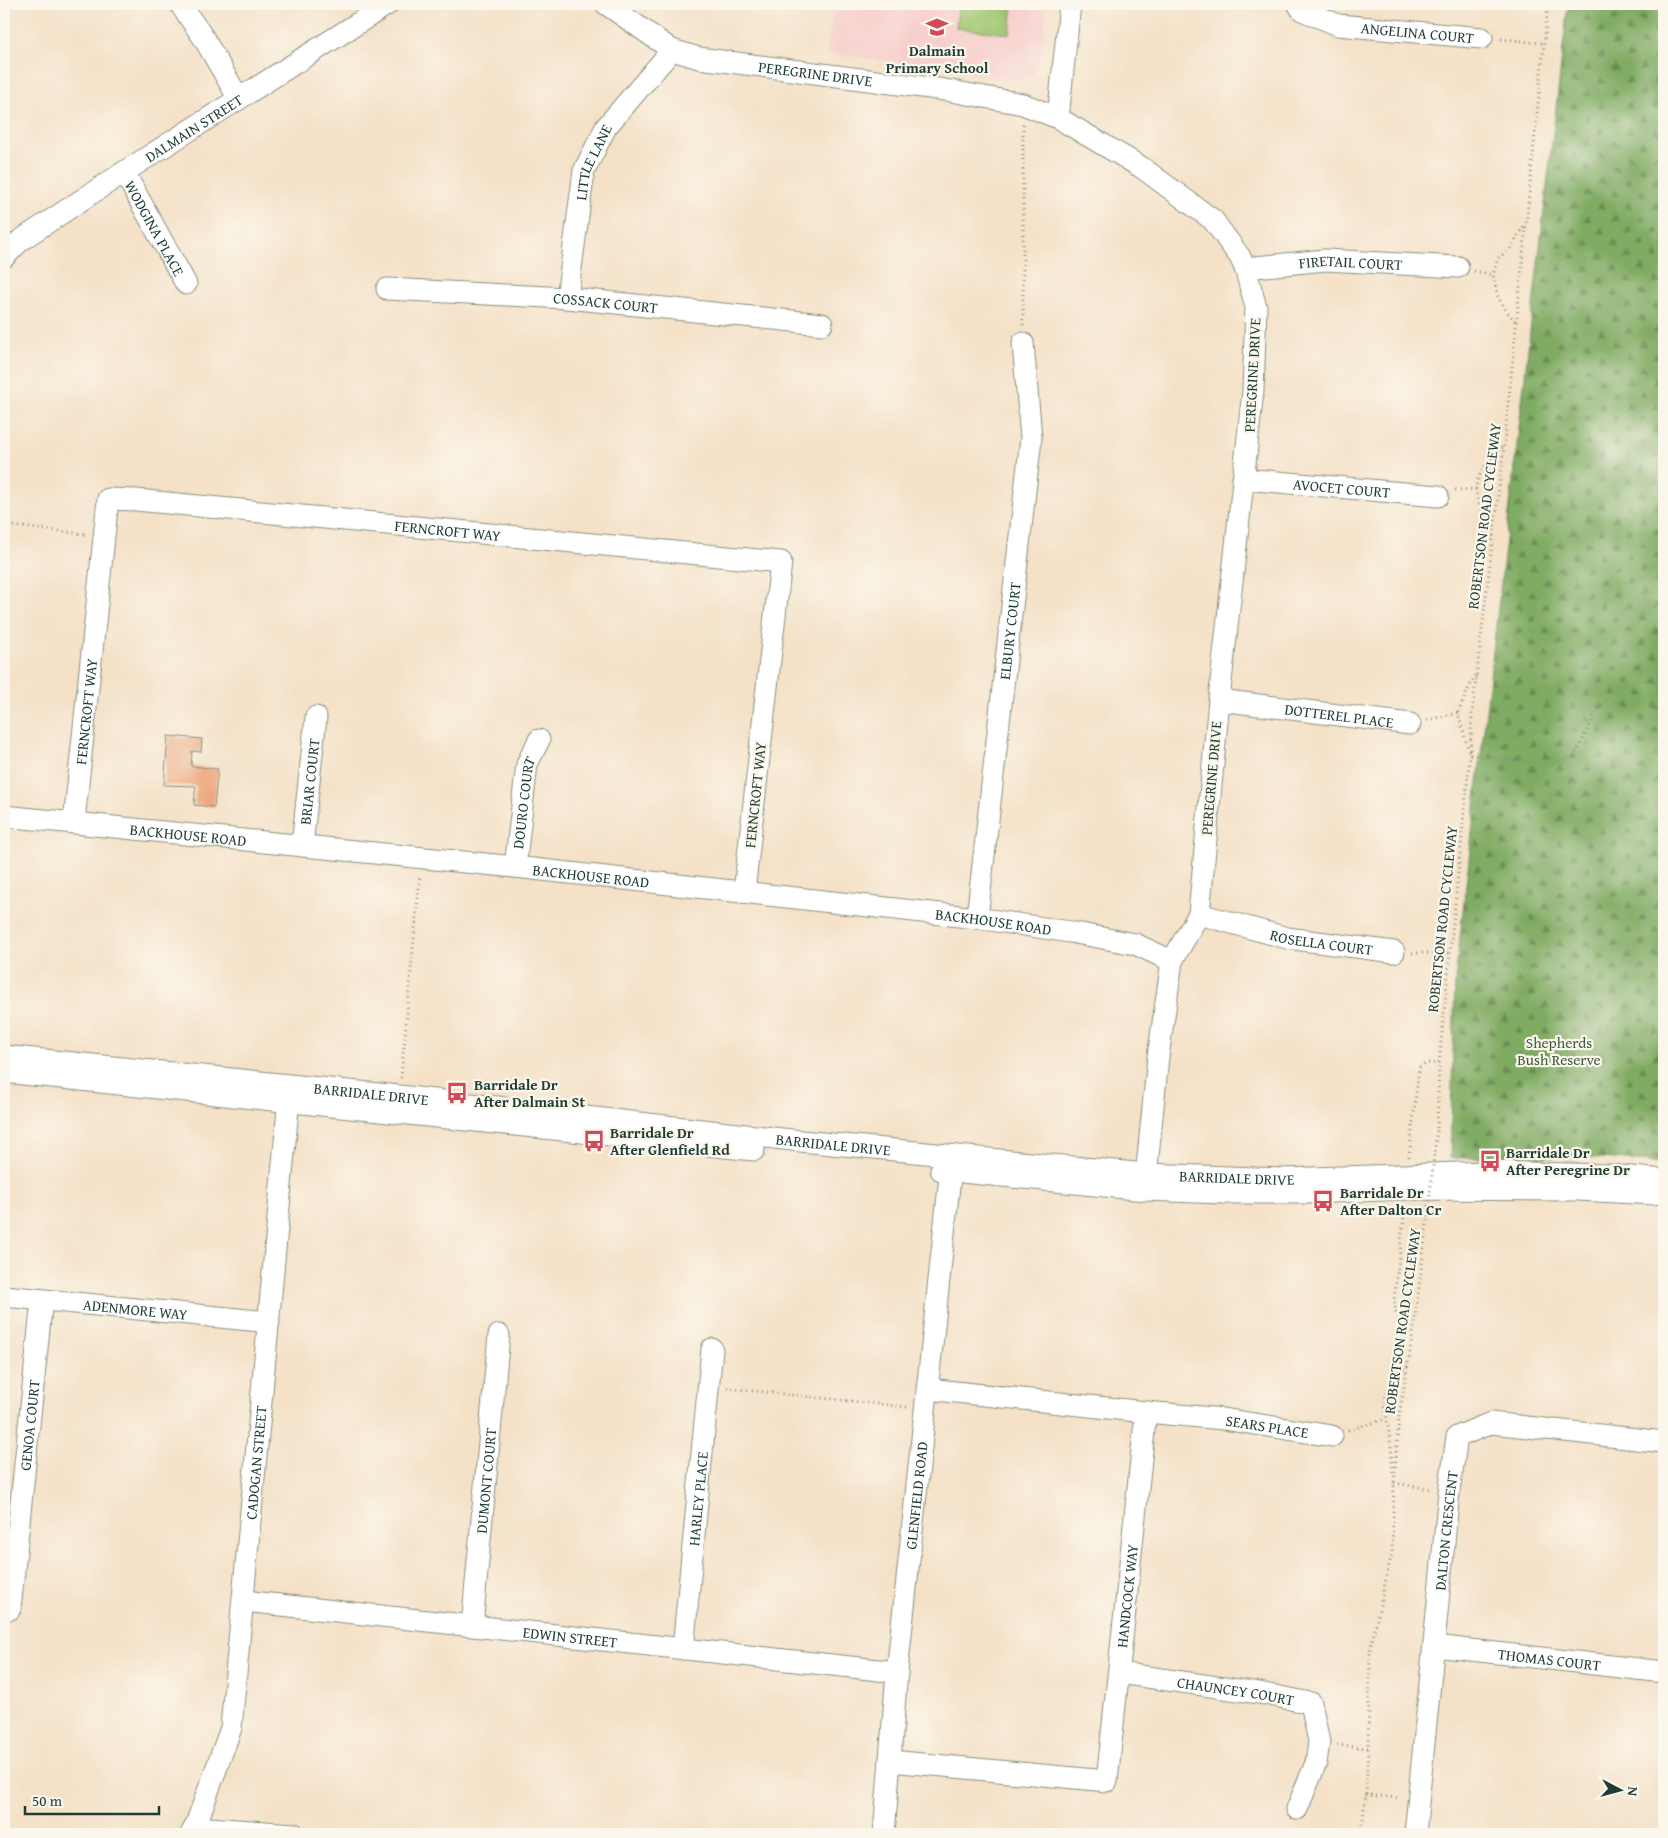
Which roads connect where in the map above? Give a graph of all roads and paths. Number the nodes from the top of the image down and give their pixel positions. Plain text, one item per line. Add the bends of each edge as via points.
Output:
1 (180, 4) edge
2 (388, 4) edge
3 (606, 4) edge
4 (1070, 4) edge
5 (1298, 4) edge
6 (1548, 4) edge
7 (1482, 38) joint
8 (1542, 43) junction
9 (672, 50) junction
10 (239, 99) junction
11 (1023, 104) junction
12 (1058, 118) junction
13 (124, 172) junction
14 (1526, 222) junction
15 (4, 258) edge
16 (1458, 267) dead end
17 (1245, 268) junction
18 (186, 284) dead end
19 (387, 289) dead end
20 (567, 298) junction
21 (1515, 321) junction
22 (822, 324) dead end
23 (1023, 343) joint
24 (1504, 447) junction
25 (1243, 478) junction
26 (1438, 496) dead end
27 (4, 525) edge
28 (104, 536) junction
29 (1493, 537) junction
30 (1476, 675) junction
31 (1664, 678) edge
32 (1219, 700) junction
33 (1458, 713) junction
34 (316, 717) dead end
35 (1410, 724) joint
36 (539, 740) dead end
37 (1470, 755) junction
38 (4, 816) edge
39 (74, 822) junction
40 (302, 846) junction
41 (421, 858) junction
42 (515, 868) junction
43 (744, 892) junction
44 (1198, 914) junction
45 (976, 918) junction
46 (1394, 952) joint
47 (1449, 953) junction
48 (1172, 961) junction
49 (4, 1056) edge
50 (1439, 1063) junction
51 (4, 1072) edge
52 (290, 1093) junction
53 (399, 1096) junction
54 (1409, 1159) dead end
55 (951, 1164) junction
56 (1664, 1180) edge
57 (1145, 1182) junction
58 (1664, 1194) edge
59 (1406, 1200) dead end
60 (4, 1296) edge
61 (42, 1300) junction
62 (269, 1322) junction
63 (1414, 1328) junction
64 (499, 1336) dead end
65 (712, 1349) dead end
66 (1408, 1366) junction
67 (709, 1386) junction
68 (926, 1399) junction
69 (1146, 1412) junction
70 (1386, 1419) junction
71 (1332, 1436) joint
72 (1664, 1442) edge
73 (1394, 1484) junction
74 (1449, 1492) junction
75 (243, 1601) junction
76 (10, 1609) dead end
77 (472, 1626) junction
78 (1435, 1646) junction
79 (683, 1649) junction
80 (897, 1672) junction
81 (1664, 1672) edge
82 (1119, 1673) junction
83 (1319, 1742) junction
84 (1368, 1748) junction
85 (890, 1761) junction
86 (1366, 1795) junction
87 (1419, 1799) junction
88 (1297, 1809) dead end
89 (193, 1831) edge
90 (294, 1834) edge
91 (884, 1834) edge
92 (1361, 1834) edge
93 (1415, 1834) edge

1 - 10 street
2 - 10 street, DALMAIN STREET
3 - 9 street, PEREGRINE DRIVE
4 - 12 street
5 - 7 street, ANGELINA COURT via 1302,10 1338,25
6 - 8 path, ROBERTSON ROAD CYCLEWAY
7 - 8 path, ANGELINA COURT
8 - 14 path, ROBERTSON ROAD CYCLEWAY
9 - 11 street, PEREGRINE DRIVE via 699,58 945,90
9 - 20 street, LITTLE LANE via 606,127 584,171
10 - 13 street, DALMAIN STREET
11 - 12 street, PEREGRINE DRIVE
11 - 23 path
12 - 17 street, PEREGRINE DRIVE via 1141,167 1213,220
13 - 15 street, DALMAIN STREET via 21,240
13 - 18 street, WODGINA PLACE
14 - 21 path, ROBERTSON ROAD CYCLEWAY
14 - 21 path via 1510,249 1498,258 1493,275 1498,297
16 - 17 street, FIRETAIL COURT via 1325,260
17 - 25 street, PEREGRINE DRIVE via 1256,306 1254,391
19 - 20 street, COSSACK COURT
20 - 22 street, COSSACK COURT
21 - 24 path, ROBERTSON ROAD CYCLEWAY
23 - 45 street, ELBURY COURT via 1032,438
24 - 29 path, ROBERTSON ROAD CYCLEWAY
24 - 29 path via 1482,471 1476,489
25 - 26 street, AVOCET COURT
25 - 32 street, PEREGRINE DRIVE
27 - 28 path
28 - 39 street, FERNCROFT WAY
28 - 43 street, FERNCROFT WAY via 108,499 127,499 782,562
29 - 30 path, ROBERTSON ROAD CYCLEWAY
30 - 33 path
30 - 37 path, ROBERTSON ROAD CYCLEWAY
31 - 37 path via 1622,683 1598,709 1574,757 1546,765
32 - 35 street, DOTTEREL PLACE
32 - 44 street, PEREGRINE DRIVE
33 - 35 path, DOTTEREL PLACE
33 - 37 path
34 - 40 street, BRIAR COURT
36 - 42 street, DOURO COURT via 527,764
37 - 47 path, ROBERTSON ROAD CYCLEWAY
38 - 39 street, BACKHOUSE ROAD
39 - 40 street, BACKHOUSE ROAD
40 - 41 street, BACKHOUSE ROAD
41 - 42 street, BACKHOUSE ROAD
41 - 53 path
42 - 43 street, BACKHOUSE ROAD
43 - 45 street, BACKHOUSE ROAD
44 - 46 street, ROSELLA COURT via 1287,938
44 - 48 street, PEREGRINE DRIVE
45 - 48 street, BACKHOUSE ROAD via 1135,944
46 - 47 path, ROSELLA COURT
47 - 50 path, ROBERTSON ROAD CYCLEWAY
48 - 57 street, PEREGRINE DRIVE
49 - 52 street, BARRIDALE DRIVE
50 - 54 path via 1427,1063 1419,1068
50 - 63 path, ROBERTSON ROAD CYCLEWAY, bridge via 1437,1128
51 - 52 street, BARRIDALE DRIVE
52 - 53 street, BARRIDALE DRIVE
52 - 55 street, BARRIDALE DRIVE
52 - 62 street, CADOGAN STREET
53 - 55 street, BARRIDALE DRIVE
55 - 57 street, BARRIDALE DRIVE
55 - 68 street, GLENFIELD ROAD
56 - 57 street, BARRIDALE DRIVE via 1488,1172
57 - 58 street, BARRIDALE DRIVE via 1222,1193 1406,1189
59 - 63 path via 1394,1300 1396,1314
60 - 61 street, ADENMORE WAY
61 - 62 street, ADENMORE WAY
61 - 76 street, GENOA COURT
62 - 75 street, CADOGAN STREET
63 - 66 path, ROBERTSON ROAD CYCLEWAY
64 - 77 street, DUMONT COURT
65 - 67 street, HARLEY PLACE
66 - 70 path via 1393,1377 1384,1401
66 - 73 path, ROBERTSON ROAD CYCLEWAY via 1399,1416
67 - 68 path
67 - 79 street, HARLEY PLACE
68 - 69 street
68 - 80 street, GLENFIELD ROAD
69 - 71 street, SEARS PLACE via 1222,1419
69 - 82 street, HANDCOCK WAY
70 - 71 path
70 - 73 path
72 - 74 street, DALTON CRESCENT via 1491,1423 1457,1437
73 - 74 path
73 - 84 path, ROBERTSON ROAD CYCLEWAY via 1392,1552 1370,1650
74 - 78 street, DALTON CRESCENT
75 - 77 street, EDWIN STREET
75 - 89 street, CADOGAN STREET via 232,1728
77 - 79 street, EDWIN STREET
78 - 81 street, THOMAS COURT
78 - 87 street, DALTON CRESCENT
79 - 80 street, EDWIN STREET
80 - 85 street, GLENFIELD ROAD
82 - 83 street, CHAUNCEY COURT via 1311,1703
82 - 85 street, HANDCOCK WAY via 1107,1781
83 - 84 path
83 - 88 street, CHAUNCEY COURT via 1316,1763
84 - 86 path, ROBERTSON ROAD CYCLEWAY
85 - 91 street, GLENFIELD ROAD
86 - 87 path
86 - 92 path, ROBERTSON ROAD CYCLEWAY
87 - 93 street, DALTON CRESCENT
89 - 90 street

